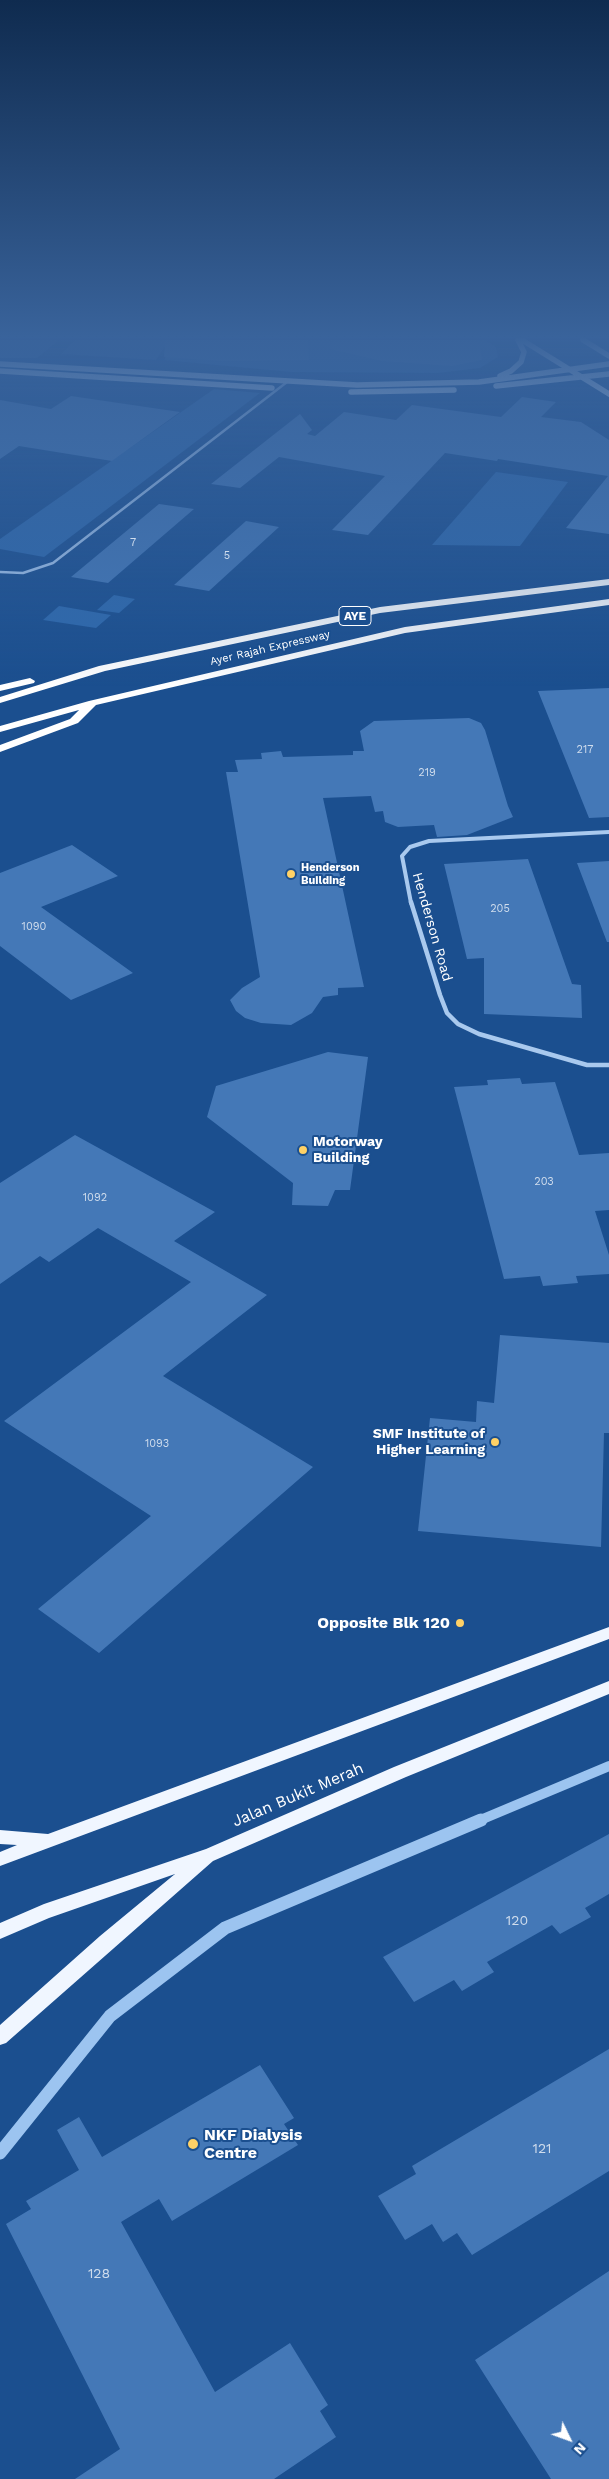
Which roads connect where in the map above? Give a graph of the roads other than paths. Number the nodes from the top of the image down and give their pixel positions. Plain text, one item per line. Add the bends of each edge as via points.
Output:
1 (192, 456) edge
2 (0, 572) edge
3 (609, 582) edge
4 (609, 602) edge
5 (103, 668) junction
6 (0, 688) edge
7 (0, 700) edge
8 (93, 703) junction
9 (0, 729) edge
10 (0, 749) edge
11 (609, 832) edge
12 (609, 1065) edge
13 (609, 1633) edge
14 (609, 1687) edge
15 (0, 1838) edge
16 (51, 1840) junction
17 (211, 1854) junction
18 (0, 1859) edge
19 (0, 1930) edge
20 (0, 2037) edge

1 - 2 street via 53,563 23,573
3 - 5 highway, Ayer Rajah Expressway / AYE via 380,610
4 - 8 highway, Ayer Rajah Expressway / AYE via 405,630
5 - 6 highway
5 - 7 highway, Ayer Rajah Expressway / AYE
8 - 9 highway, Ayer Rajah Expressway / AYE
8 - 10 highway via 74,721
11 - 12 street, Henderson Road via 429,841 410,847 402,856 412,906 447,1013 458,1024 479,1034 587,1066
13 - 16 main road
14 - 17 main road, Jalan Bukit Merah
15 - 16 main road
16 - 18 main road
17 - 19 main road, Jalan Bukit Merah
17 - 20 main road

